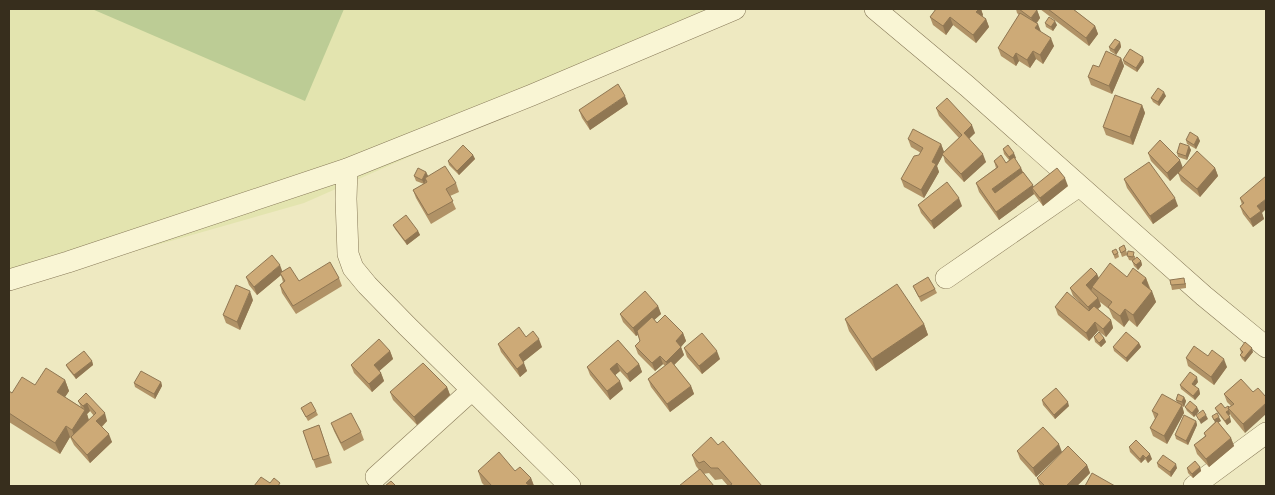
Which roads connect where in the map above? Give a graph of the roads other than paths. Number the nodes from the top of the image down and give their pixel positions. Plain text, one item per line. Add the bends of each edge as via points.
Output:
1 (735, 9) edge
2 (875, 9) edge
3 (347, 169) junction
4 (1079, 186) junction
5 (946, 278) dead end
6 (9, 280) edge
7 (1266, 347) edge
8 (472, 390) junction
9 (1266, 433) edge
10 (376, 477) dead end
11 (570, 486) edge
12 (1194, 486) edge

1 - 3 street
2 - 4 street
3 - 6 street
3 - 8 street via 348,254 353,268
4 - 5 street
4 - 7 street
8 - 10 street
8 - 11 street
9 - 12 street

